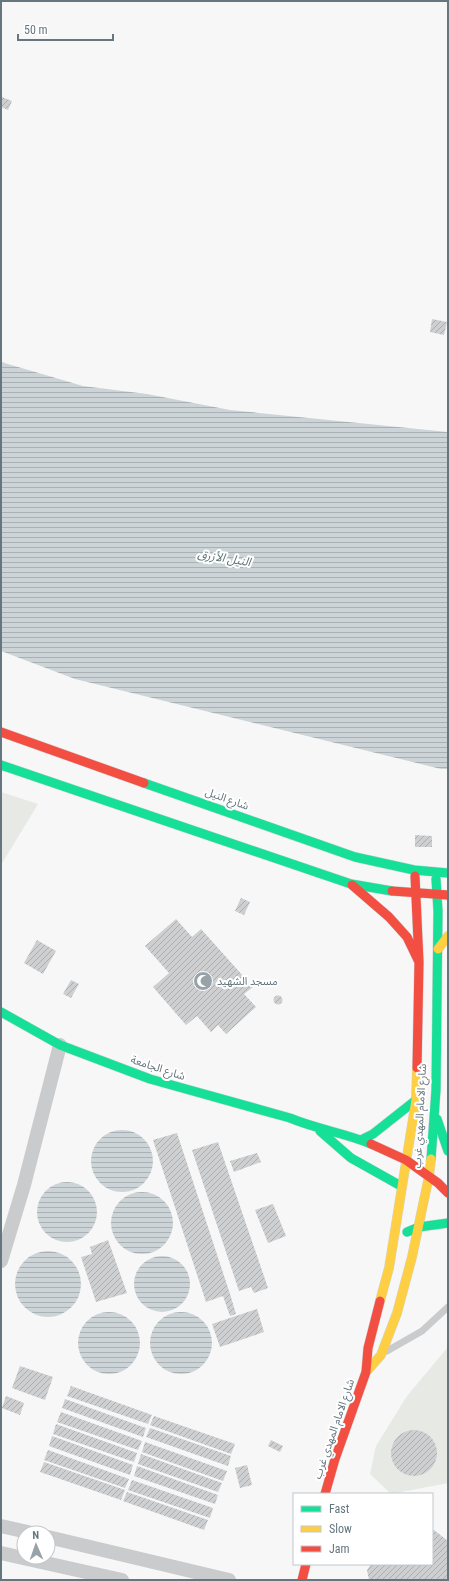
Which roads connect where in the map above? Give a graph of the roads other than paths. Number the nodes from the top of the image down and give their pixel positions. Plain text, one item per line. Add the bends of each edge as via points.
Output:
1 (1, 732) edge
2 (1, 765) edge
3 (414, 870) junction
4 (435, 873) junction
5 (448, 873) edge
6 (351, 884) junction
7 (416, 893) junction
8 (437, 894) junction
9 (448, 895) edge
10 (448, 936) edge
11 (438, 949) junction
12 (419, 962) junction
13 (1, 1012) edge
14 (60, 1045) junction
15 (416, 1100) junction
16 (435, 1112) junction
17 (316, 1127) junction
18 (361, 1140) junction
19 (448, 1151) edge
20 (406, 1160) junction
21 (429, 1176) junction
22 (401, 1186) junction
23 (448, 1193) edge
24 (448, 1223) edge
25 (419, 1227) junction
26 (394, 1240) junction
27 (1, 1261) edge
28 (448, 1307) edge
29 (381, 1355) junction
30 (366, 1372) junction
31 (325, 1493) edge
32 (1, 1526) edge
33 (16, 1529) edge
34 (56, 1539) edge
35 (1, 1553) edge
36 (306, 1565) edge
37 (122, 1580) edge
38 (229, 1580) edge
39 (302, 1580) edge

1 - 3 main road, شارع النيل via 198,806 355,858
2 - 6 main road via 192,826
3 - 4 main road, شارع النيل
3 - 7 main road, شارع الامام المهدي غرب
4 - 5 main road, شارع النيل
4 - 8 main road, شارع الامام المهدي غرب
6 - 7 main road
6 - 12 main road via 389,917 407,937
7 - 8 main road
7 - 12 main road, شارع الامام المهدي غرب
8 - 9 main road
8 - 11 main road, شارع الامام المهدي غرب
10 - 11 main road
11 - 16 main road, شارع الامام المهدي غرب
12 - 15 main road, شارع الامام المهدي غرب
13 - 14 main road, شارع الجامعة
14 - 17 main road, شارع الجامعة via 150,1079
14 - 27 street via 24,1185
15 - 18 main road via 373,1134
15 - 20 main road, شارع الامام المهدي غرب
16 - 19 main road
16 - 21 main road, شارع الامام المهدي غرب
17 - 18 main road, شارع الجامعة
17 - 22 main road, شارع الجامعة via 351,1158
18 - 20 main road, شارع الجامعة
20 - 21 main road, شارع الجامعة
20 - 22 main road, شارع الامام المهدي غرب
21 - 23 main road, شارع الجامعة
21 - 25 main road, شارع الامام المهدي غرب
22 - 26 main road, شارع الامام المهدي غرب
24 - 25 main road
25 - 26 main road
25 - 29 main road, شارع الامام المهدي غرب via 397,1313
26 - 30 main road, شارع الامام المهدي غرب via 368,1348
28 - 29 lane via 422,1331
29 - 30 main road, شارع الامام المهدي غرب
30 - 31 main road, شارع الامام المهدي غرب
32 - 33 street
34 - 38 street
35 - 37 street
36 - 39 main road

